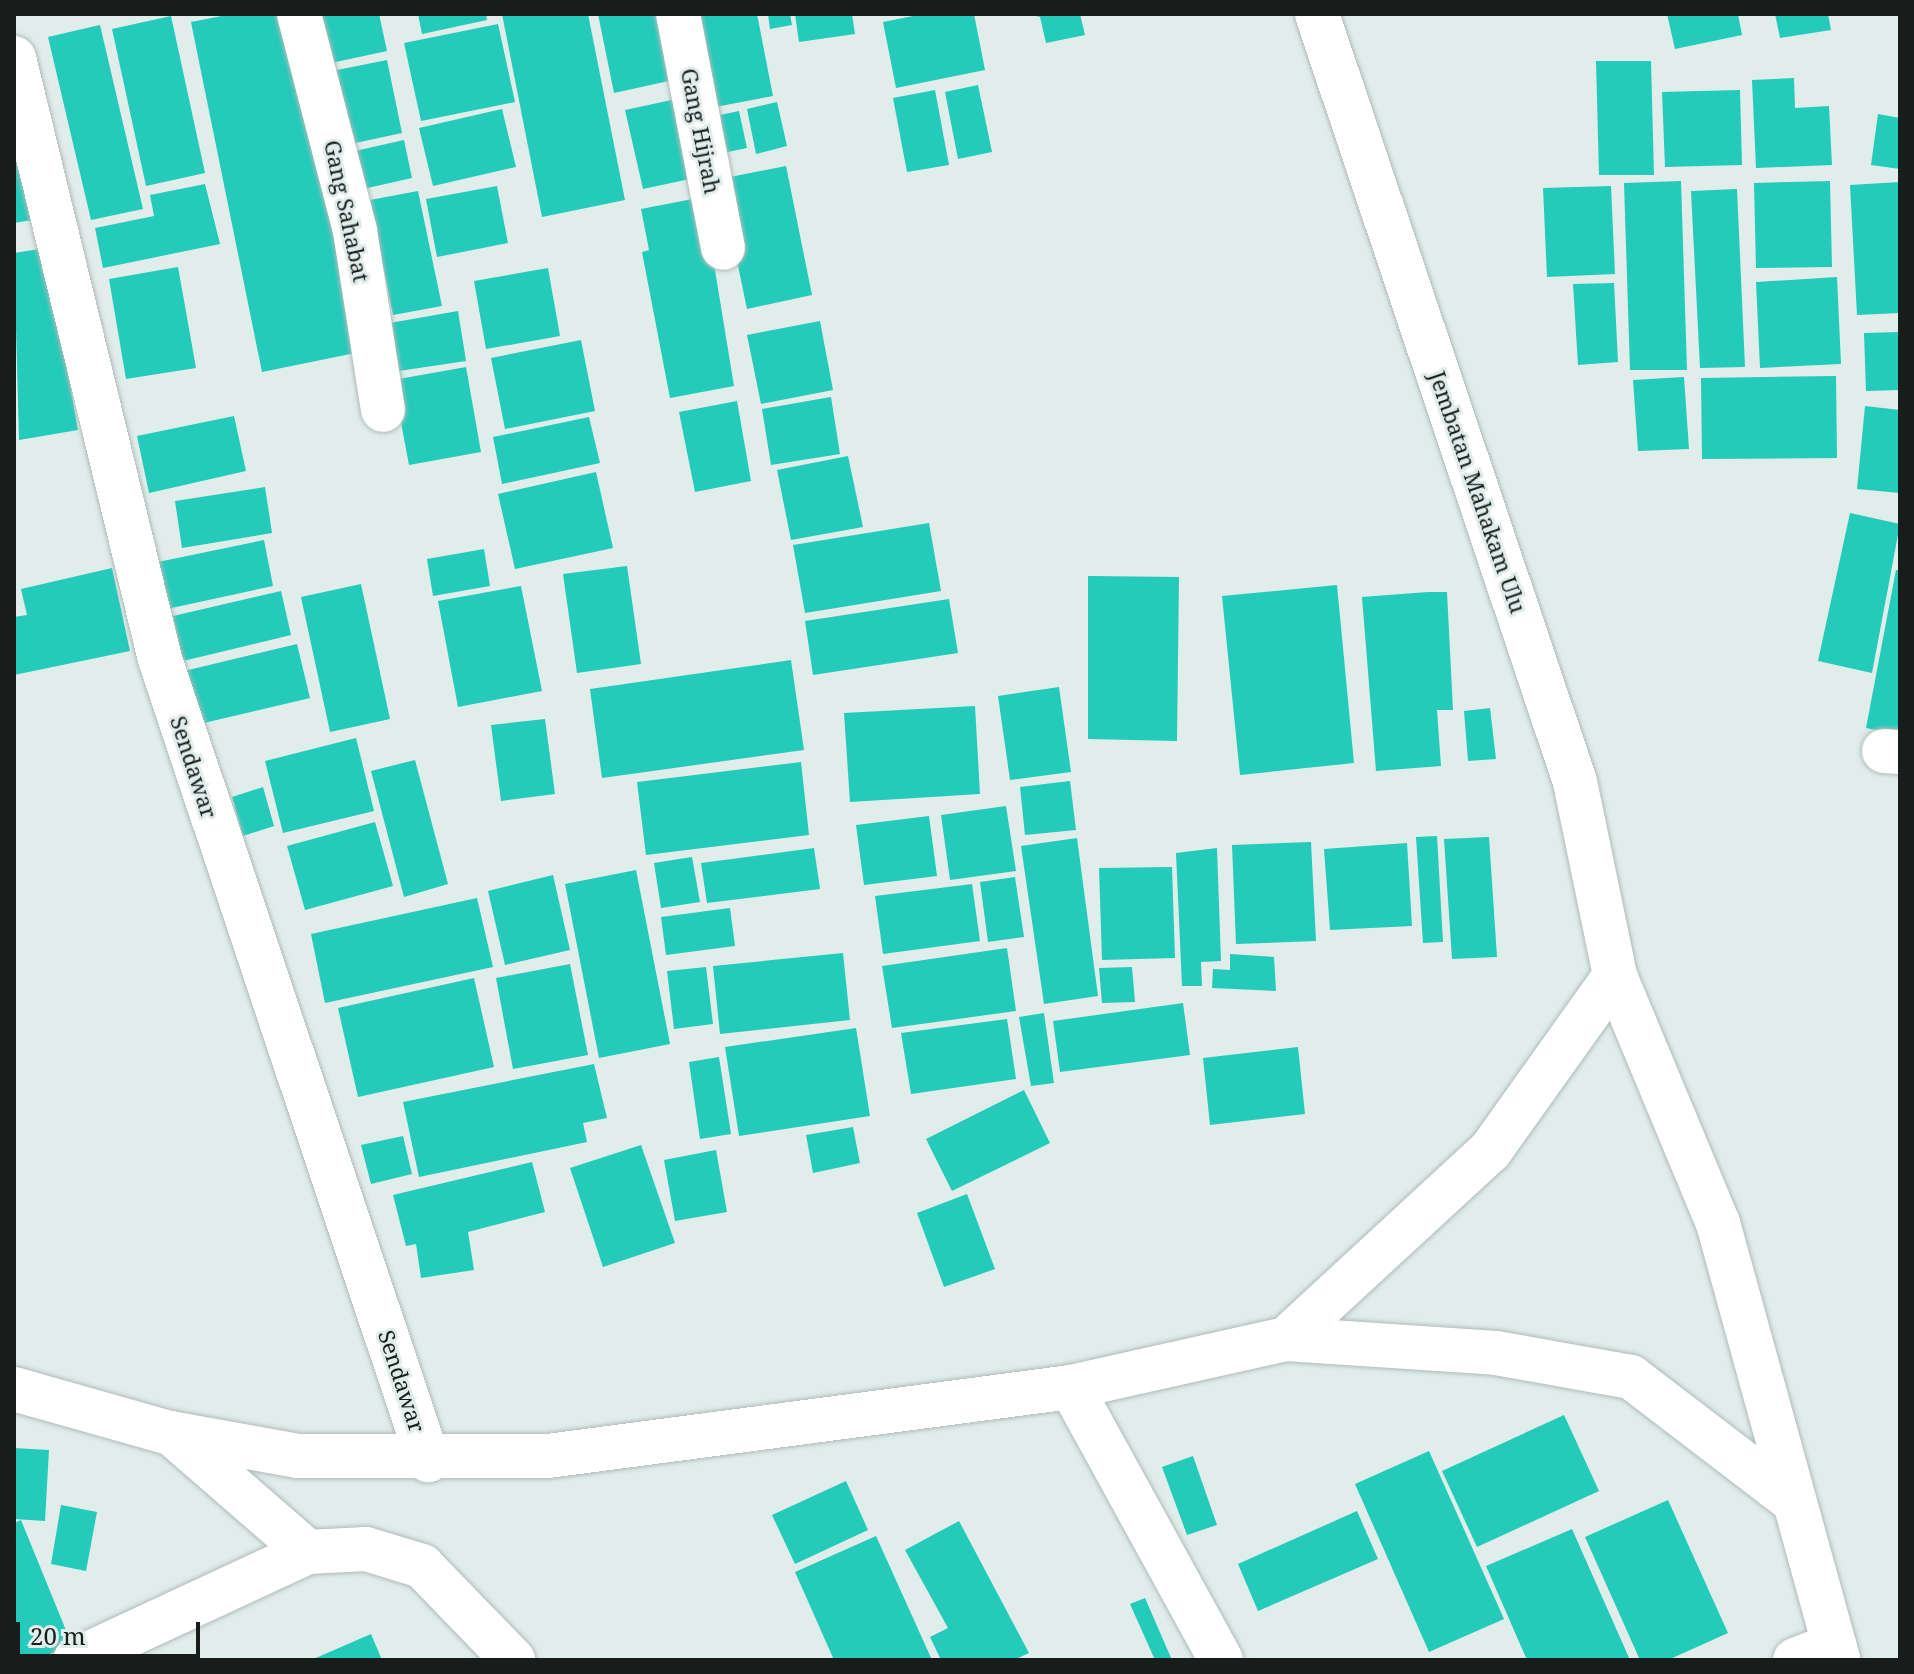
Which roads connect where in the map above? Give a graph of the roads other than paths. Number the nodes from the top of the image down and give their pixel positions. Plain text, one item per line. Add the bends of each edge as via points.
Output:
1 (299, 14) edge
2 (678, 14) edge
3 (1317, 14) edge
4 (14, 58) edge
5 (723, 248) dead end
6 (383, 410) dead end
7 (1615, 976) junction
8 (1286, 1339) junction
9 (1071, 1387) junction
10 (14, 1389) edge
11 (170, 1433) junction
12 (428, 1460) junction
13 (1793, 1501) junction
14 (308, 1552) junction
15 (1822, 1655) edge
16 (75, 1660) edge
17 (513, 1660) edge
18 (1221, 1660) edge

1 - 6 street, Gang Sahabat via 355,231
2 - 5 street, Gang Hijrah
3 - 7 street, Jembatan Mahakam Ulu via 1575,782
4 - 12 street, Sendawar via 160,659
7 - 8 street via 1490,1151
7 - 13 street, Jembatan Mahakam Ulu via 1718,1223
8 - 9 street
8 - 13 street via 1496,1353 1631,1377
9 - 12 street via 676,1443
9 - 18 street
10 - 11 street
11 - 12 street via 298,1456
11 - 14 street
13 - 15 street, Jembatan Mahakam Ulu
14 - 16 street
14 - 17 street via 366,1549 422,1566

